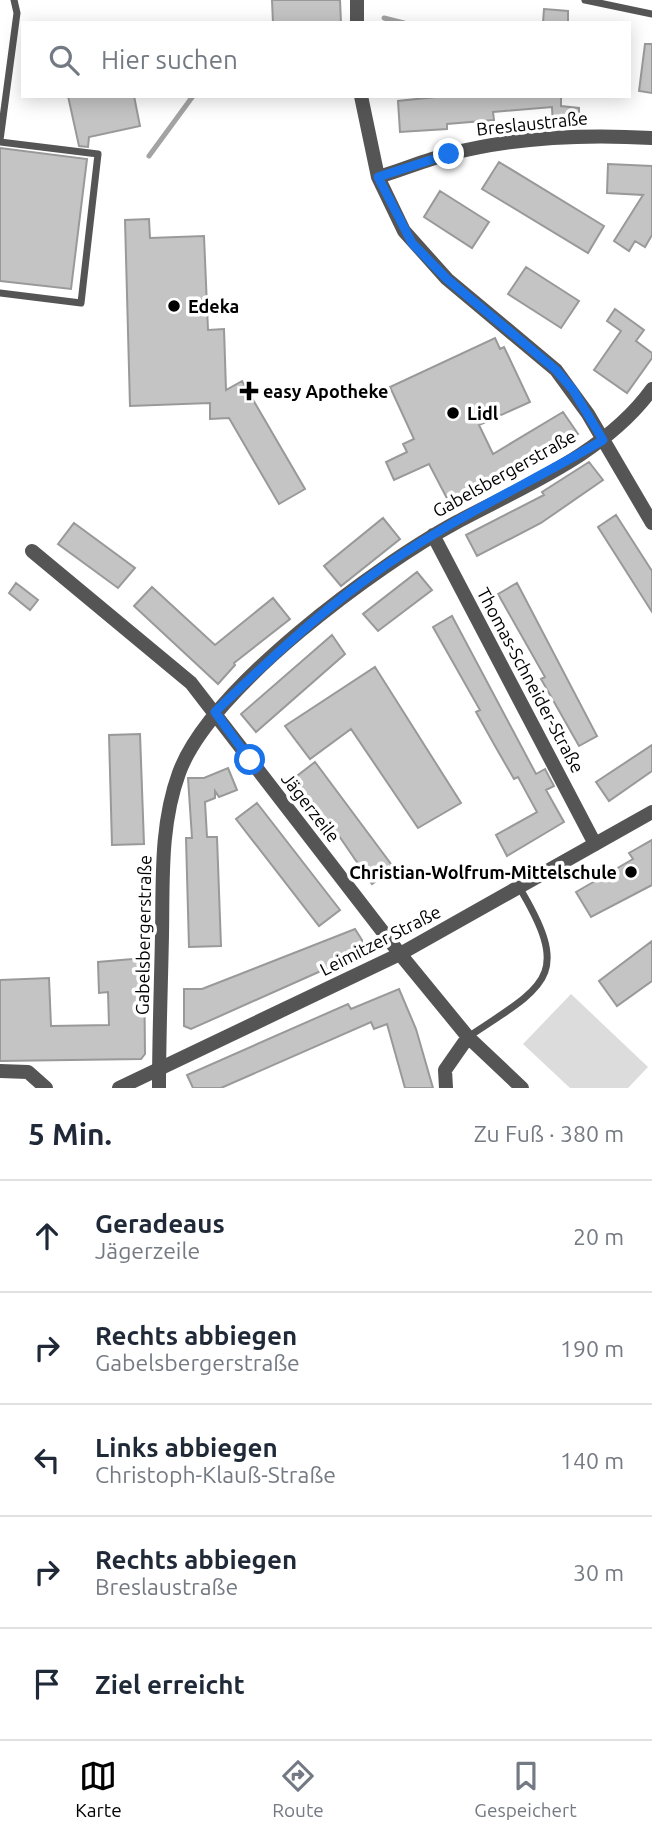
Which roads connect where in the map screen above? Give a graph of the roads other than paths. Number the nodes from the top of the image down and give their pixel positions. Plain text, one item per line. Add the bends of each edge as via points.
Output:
1 (14, 0) edge
2 (357, 0) edge
3 (585, 0) edge
4 (652, 15) edge
5 (357, 21) edge
6 (361, 98) edge
7 (652, 138) edge
8 (0, 141) edge
9 (378, 177) junction
10 (0, 293) edge
11 (652, 389) edge
12 (603, 440) junction
13 (652, 523) edge
14 (433, 535) junction
15 (32, 551) dead end
16 (215, 712) junction
17 (652, 812) edge
18 (595, 844) junction
19 (519, 887) junction
20 (400, 954) junction
21 (468, 1037) junction
22 (0, 1071) edge
23 (159, 1071) junction
24 (46, 1088) edge
25 (119, 1088) edge
26 (159, 1088) edge
27 (446, 1088) edge
28 (522, 1088) edge

1 - 8 lane via 17,13
2 - 5 street
3 - 4 lane
6 - 9 street
7 - 9 street, Breslaustraße via 591,135 507,142 449,154
8 - 10 lane via 98,154 81,303
9 - 12 street via 412,243 447,279 556,370
11 - 12 street, Gabelsbergerstraße
12 - 13 street
12 - 14 street, Gabelsbergerstraße
14 - 16 street, Gabelsbergerstraße via 358,586
14 - 18 street, Thomas-Schneider-Straße
15 - 16 street, Jägerzeile via 191,682
16 - 20 street, Jägerzeile
16 - 23 street, Gabelsbergerstraße via 193,741 178,775 164,838
17 - 18 street, Leimitzer Straße
18 - 19 street, Leimitzer Straße
19 - 20 street, Leimitzer Straße
19 - 21 lane via 547,944 545,974 518,1004
20 - 21 street, Jägerzeile
20 - 23 street, Leimitzer Straße
21 - 27 street via 445,1070
21 - 28 street, Jägerzeile
22 - 24 street via 28,1072
23 - 25 street, Leimitzer Straße
23 - 26 street, Gabelsbergerstraße

